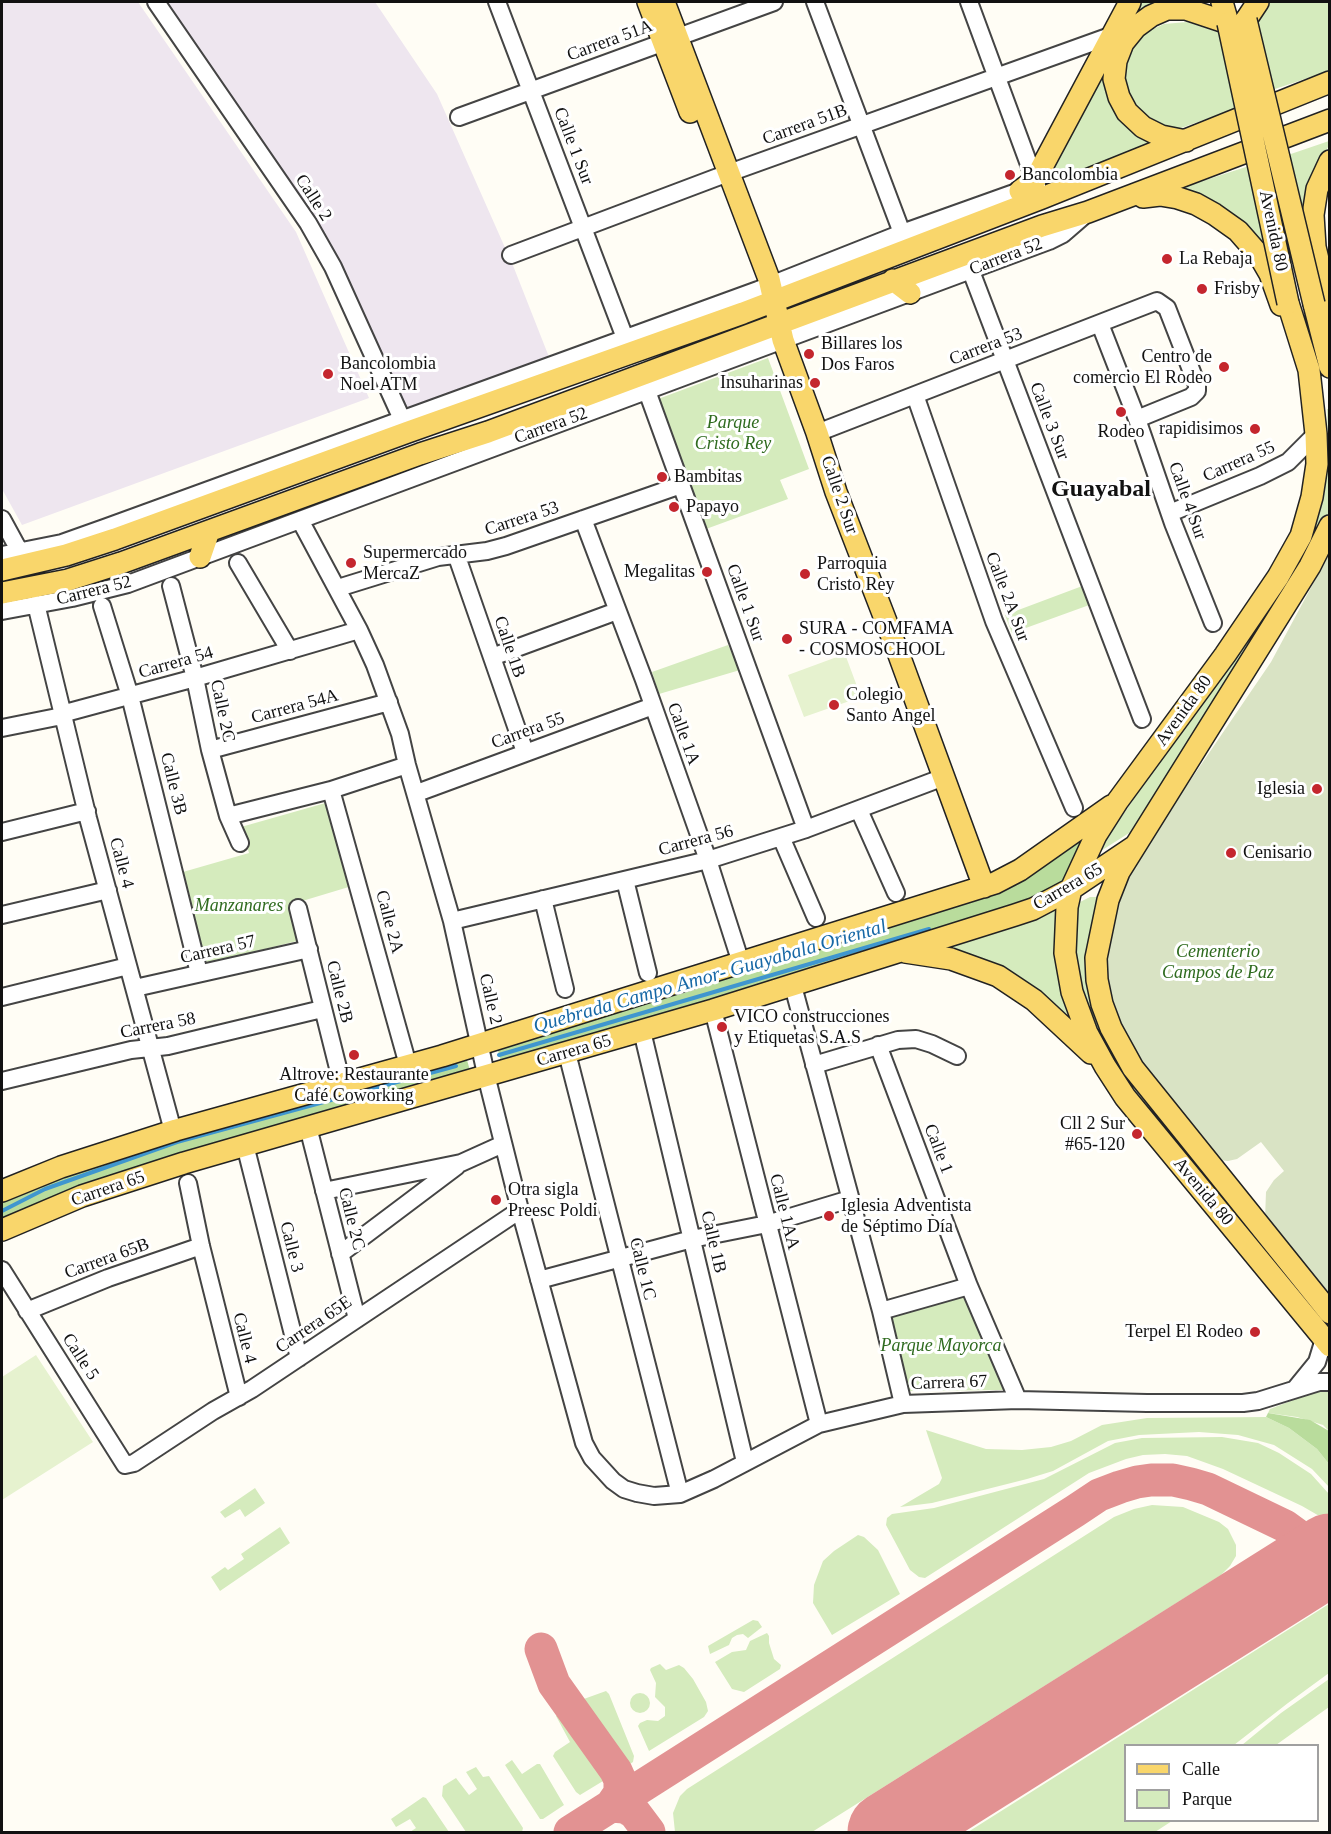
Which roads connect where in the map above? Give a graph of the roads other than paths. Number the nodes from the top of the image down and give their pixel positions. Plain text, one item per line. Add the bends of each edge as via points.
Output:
1 (156, 2) edge
2 (497, 2) edge
3 (648, 2) edge
4 (664, 2) edge
5 (774, 2) edge
6 (815, 2) edge
7 (969, 2) edge
8 (1130, 2) edge
9 (1222, 2) edge
10 (1258, 2) edge
11 (1238, 15) edge
12 (1113, 35) junction
13 (671, 40) junction
14 (998, 76) junction
15 (1329, 82) edge
16 (531, 91) junction
17 (459, 117) dead end
18 (1329, 120) edge
19 (861, 126) junction
20 (1187, 141) junction
21 (1329, 161) edge
22 (722, 176) junction
23 (1032, 190) junction
24 (1125, 199) junction
25 (1088, 212) junction
26 (583, 227) junction
27 (902, 233) junction
28 (511, 255) dead end
29 (971, 271) junction
30 (893, 280) junction
31 (910, 293) junction
32 (767, 295) junction
33 (1322, 307) edge
34 (1100, 324) junction
35 (779, 329) junction
36 (625, 338) junction
37 (1005, 360) junction
38 (1329, 367) edge
39 (532, 381) junction
40 (647, 391) junction
41 (915, 395) junction
42 (1137, 420) junction
43 (1315, 424) junction
44 (405, 426) junction
45 (817, 433) junction
46 (492, 439) junction
47 (681, 485) junction
48 (208, 498) junction
49 (1170, 513) junction
50 (2, 519) edge
51 (583, 519) junction
52 (300, 520) junction
53 (1329, 526) edge
54 (209, 531) junction
55 (20, 552) junction
56 (456, 554) junction
57 (2, 555) edge
58 (200, 557) junction
59 (238, 563) dead end
60 (2, 570) edge
61 (171, 586) dead end
62 (338, 588) junction
63 (2, 593) edge
64 (36, 604) junction
65 (102, 606) dead end
66 (2, 611) edge
67 (617, 611) junction
68 (1213, 623) dead end
69 (359, 630) junction
70 (290, 651) junction
71 (492, 657) junction
72 (195, 678) junction
73 (130, 696) junction
74 (389, 702) junction
75 (653, 706) junction
76 (63, 714) junction
77 (1142, 720) dead end
78 (2, 728) edge
79 (210, 750) junction
80 (525, 752) junction
81 (407, 765) junction
82 (944, 777) junction
83 (331, 790) junction
84 (417, 793) junction
85 (1117, 802) junction
86 (1074, 808) dead end
87 (859, 810) junction
88 (87, 811) junction
89 (228, 816) junction
90 (806, 829) junction
91 (2, 832) edge
92 (781, 837) junction
93 (240, 843) dead end
94 (1134, 846) junction
95 (708, 860) junction
96 (625, 880) junction
97 (984, 887) junction
98 (108, 890) junction
99 (896, 893) dead end
100 (1069, 898) junction
101 (543, 899) junction
102 (1108, 900) junction
103 (298, 908) dead end
104 (2, 915) edge
105 (816, 918) dead end
106 (452, 921) junction
107 (309, 950) junction
108 (899, 951) junction
109 (741, 963) junction
110 (128, 966) junction
111 (648, 973) dead end
112 (199, 974) junction
113 (793, 986) junction
114 (135, 988) junction
115 (565, 989) dead end
116 (2, 997) edge
117 (322, 1009) junction
118 (713, 1010) junction
119 (642, 1031) junction
120 (480, 1044) junction
121 (878, 1045) junction
122 (150, 1048) junction
123 (567, 1053) junction
124 (957, 1056) dead end
125 (408, 1065) junction
126 (814, 1065) junction
127 (1105, 1066) junction
128 (487, 1075) junction
129 (2, 1081) edge
130 (342, 1084) junction
131 (308, 1127) junction
132 (173, 1131) junction
133 (503, 1144) junction
134 (245, 1145) junction
135 (461, 1163) junction
136 (188, 1183) dead end
137 (2, 1191) edge
138 (324, 1191) junction
139 (850, 1198) junction
140 (520, 1210) junction
141 (767, 1224) junction
142 (2, 1230) edge
143 (692, 1239) junction
144 (201, 1246) junction
145 (340, 1254) junction
146 (620, 1259) junction
147 (2, 1270) edge
148 (539, 1280) junction
149 (969, 1286) junction
150 (27, 1311) junction
151 (881, 1311) junction
152 (1329, 1313) edge
153 (357, 1319) junction
154 (1326, 1342) edge
155 (299, 1358) junction
156 (1329, 1382) edge
157 (1294, 1390) junction
158 (239, 1397) junction
159 (1018, 1400) junction
160 (903, 1404) junction
161 (819, 1424) junction
162 (746, 1462) junction
163 (125, 1465) joint
164 (624, 1489) joint
165 (680, 1494) junction

1 - 44 street, Calle 2 via 308,223 333,267
2 - 16 street, Calle 1 Sur
3 - 13 main road, Calle 2 Sur
4 - 13 main road, Calle 2 Sur
5 - 13 street, Carrera 51A
6 - 19 street
7 - 14 street
8 - 12 main road
9 - 11 main road, Avenida 80
10 - 11 main road
11 - 20 main road via 1167,9 1136,27 1116,61 1114,79 1127,112 1143,127 1161,136
11 - 33 main road, Avenida 80, bridge
11 - 43 main road, Avenida 80, bridge via 1288,303 1309,370
12 - 14 street, Carrera 51B
12 - 23 main road
13 - 16 street, Carrera 51A
13 - 22 main road, Calle 2 Sur
14 - 19 street, Carrera 51B
14 - 23 street
15 - 20 main road
16 - 17 street, Carrera 51A
16 - 26 street, Calle 1 Sur
18 - 24 main road, Carrera 52
19 - 22 street, Carrera 51B
19 - 27 street
20 - 23 main road
21 - 33 main road via 1317,189 1313,215
22 - 26 street, Carrera 51B
22 - 32 main road, Calle 2 Sur
23 - 27 street
23 - 32 main road
24 - 25 main road, Carrera 52
24 - 43 main road via 1160,195 1196,204 1238,231 1259,255 1278,292
25 - 29 street, Carrera 52 via 1056,238
25 - 30 main road, Carrera 52
26 - 28 street, Carrera 51B
26 - 36 street, Calle 1 Sur
27 - 32 street
29 - 31 street, Carrera 52
29 - 37 street, Calle 3 Sur
30 - 31 main road
30 - 35 main road, Carrera 52
31 - 35 street, Carrera 52
32 - 35 main road, Calle 2 Sur
32 - 36 street
32 - 39 main road
33 - 38 main road, Avenida 80
34 - 37 street, Carrera 53
34 - 42 street, Calle 4 Sur
34 - 42 street, Carrera 53 via 1157,301 1167,309 1197,385 1191,397
35 - 40 street, Carrera 52
35 - 45 main road, Calle 2 Sur
35 - 46 main road, Carrera 52
36 - 39 street
37 - 41 street, Carrera 53
37 - 77 street, Calle 3 Sur
39 - 44 main road
40 - 46 street, Carrera 52
40 - 47 street, Calle 1 Sur
41 - 45 street, Carrera 53
41 - 86 street, Calle 2A Sur via 994,621
42 - 49 street, Calle 4 Sur
43 - 49 street, Carrera 55 via 1288,462
43 - 85 main road, Avenida 80 via 1317,464 1301,536 1232,645
44 - 48 main road
45 - 82 main road, Calle 2 Sur
46 - 52 street, Carrera 52
46 - 54 main road, Carrera 52 via 420,454
47 - 51 street, Carrera 53
47 - 90 street, Calle 1 Sur
48 - 55 street
48 - 60 main road via 66,555
49 - 68 street, Calle 4 Sur
50 - 55 street
51 - 56 street, Carrera 53 via 487,551
51 - 67 street, Calle 1A
52 - 58 street, Carrera 52
52 - 62 street, Calle 2
53 - 94 main road, Avenida 80 via 1310,566
54 - 58 main road
54 - 63 main road, Carrera 52 via 68,580
55 - 57 street
56 - 62 street, Carrera 53
56 - 71 street, Calle 1B
58 - 64 street, Carrera 52 via 128,584
59 - 70 street
61 - 72 street, Calle 2C
62 - 69 street, Calle 2
64 - 66 street, Carrera 52
64 - 76 street, Calle 4
65 - 73 street, Calle 3B
67 - 71 street
67 - 75 street, Calle 1A
69 - 70 street, Carrera 54
69 - 74 street, Calle 2
70 - 72 street, Carrera 54
71 - 80 street, Calle 1B
72 - 73 street, Carrera 54
72 - 79 street, Calle 2C
73 - 76 street, Carrera 54
73 - 112 street, Calle 3B
74 - 79 street, Carrera 54A
74 - 81 street, Calle 2
75 - 80 street, Carrera 55
75 - 95 street, Calle 1A
76 - 78 street, Carrera 54
76 - 88 street, Calle 4
79 - 89 street, Calle 2C
80 - 84 street, Carrera 55
81 - 83 street
81 - 84 street, Calle 2
82 - 87 street, Carrera 56
82 - 97 main road, Calle 2 Sur
83 - 89 street
83 - 125 street, Calle 2A
84 - 106 street, Calle 2
85 - 97 main road, Carrera 65 via 1020,870
85 - 100 main road, Avenida 80 via 1096,835
87 - 90 street, Carrera 56
87 - 99 street
88 - 91 street
88 - 98 street, Calle 4
89 - 93 street, Calle 2C
90 - 92 street, Carrera 56
92 - 95 street, Carrera 56
92 - 105 street
94 - 100 main road, Carrera 65
94 - 102 main road, Avenida 80
95 - 96 street, Carrera 56
95 - 109 street, Calle 1A
96 - 101 street, Carrera 56
96 - 111 street
97 - 109 main road, Carrera 65
98 - 104 street
98 - 110 street, Calle 4
100 - 102 main road via 1086,891 1099,892
100 - 108 main road, Carrera 65
100 - 127 main road, Avenida 80 via 1065,953 1072,992
101 - 106 street, Carrera 56
101 - 115 street
102 - 152 main road, Avenida 80 via 1098,948 1097,980 1101,1004 1122,1050 1143,1082
103 - 107 street, Calle 2B
106 - 120 street, Calle 2
107 - 112 street, Carrera 57
107 - 117 street, Calle 2B
108 - 113 main road, Carrera 65
108 - 127 main road via 951,959 998,976 1034,1000
109 - 120 main road, Carrera 65
110 - 114 street, Calle 4
110 - 116 street
112 - 114 street, Carrera 57
113 - 118 main road, Carrera 65
113 - 126 street
114 - 122 street, Calle 4
117 - 122 street, Carrera 58
117 - 130 street, Calle 2B
118 - 119 main road, Carrera 65
118 - 141 street, Calle 1AA
119 - 123 main road, Carrera 65
119 - 143 street, Calle 1B
120 - 125 main road, Carrera 65
120 - 128 street, Calle 2
121 - 124 street via 916,1039
121 - 126 street
121 - 149 street, Calle 1
122 - 129 street, Carrera 58
122 - 132 street, Calle 4
123 - 128 main road, Carrera 65
123 - 146 street, Calle 1C
125 - 130 main road, Carrera 65
126 - 139 street
127 - 154 main road, Avenida 80 via 1150,1129
128 - 131 main road, Carrera 65
128 - 133 street, Calle 2
130 - 132 main road, Carrera 65
131 - 134 main road, Carrera 65
131 - 138 street, Calle 2C
132 - 137 main road, Carrera 65 via 61,1167
133 - 135 street
133 - 140 street, Calle 2
134 - 142 main road, Carrera 65 via 82,1196
134 - 155 street, Calle 3
135 - 138 street
135 - 145 street
136 - 144 street, Calle 4
138 - 145 street, Calle 2C
139 - 141 street
139 - 151 street
140 - 148 street, Calle 2
140 - 153 street, Carrera 65E
141 - 143 street
141 - 161 street, Calle 1AA
143 - 146 street
143 - 162 street, Calle 1B
144 - 150 street, Carrera 65B
144 - 158 street, Calle 4
145 - 153 street, Calle 2C
146 - 148 street
146 - 165 street, Calle 1C
147 - 150 street, Calle 5
148 - 164 street, Calle 2 via 584,1443 601,1470
149 - 151 street
149 - 159 street, Calle 1
150 - 163 street, Calle 5
151 - 160 street
153 - 155 street, Carrera 65E
154 - 157 street via 1317,1362
155 - 158 street, Carrera 65E
156 - 157 street, Carrera 67
157 - 159 street, Carrera 67 via 1243,1403
158 - 163 street, Carrera 65E
159 - 160 street, Carrera 67
160 - 161 street, Carrera 67
161 - 162 street, Carrera 67
162 - 165 street, Carrera 67
164 - 165 street, Carrera 67 via 654,1496

